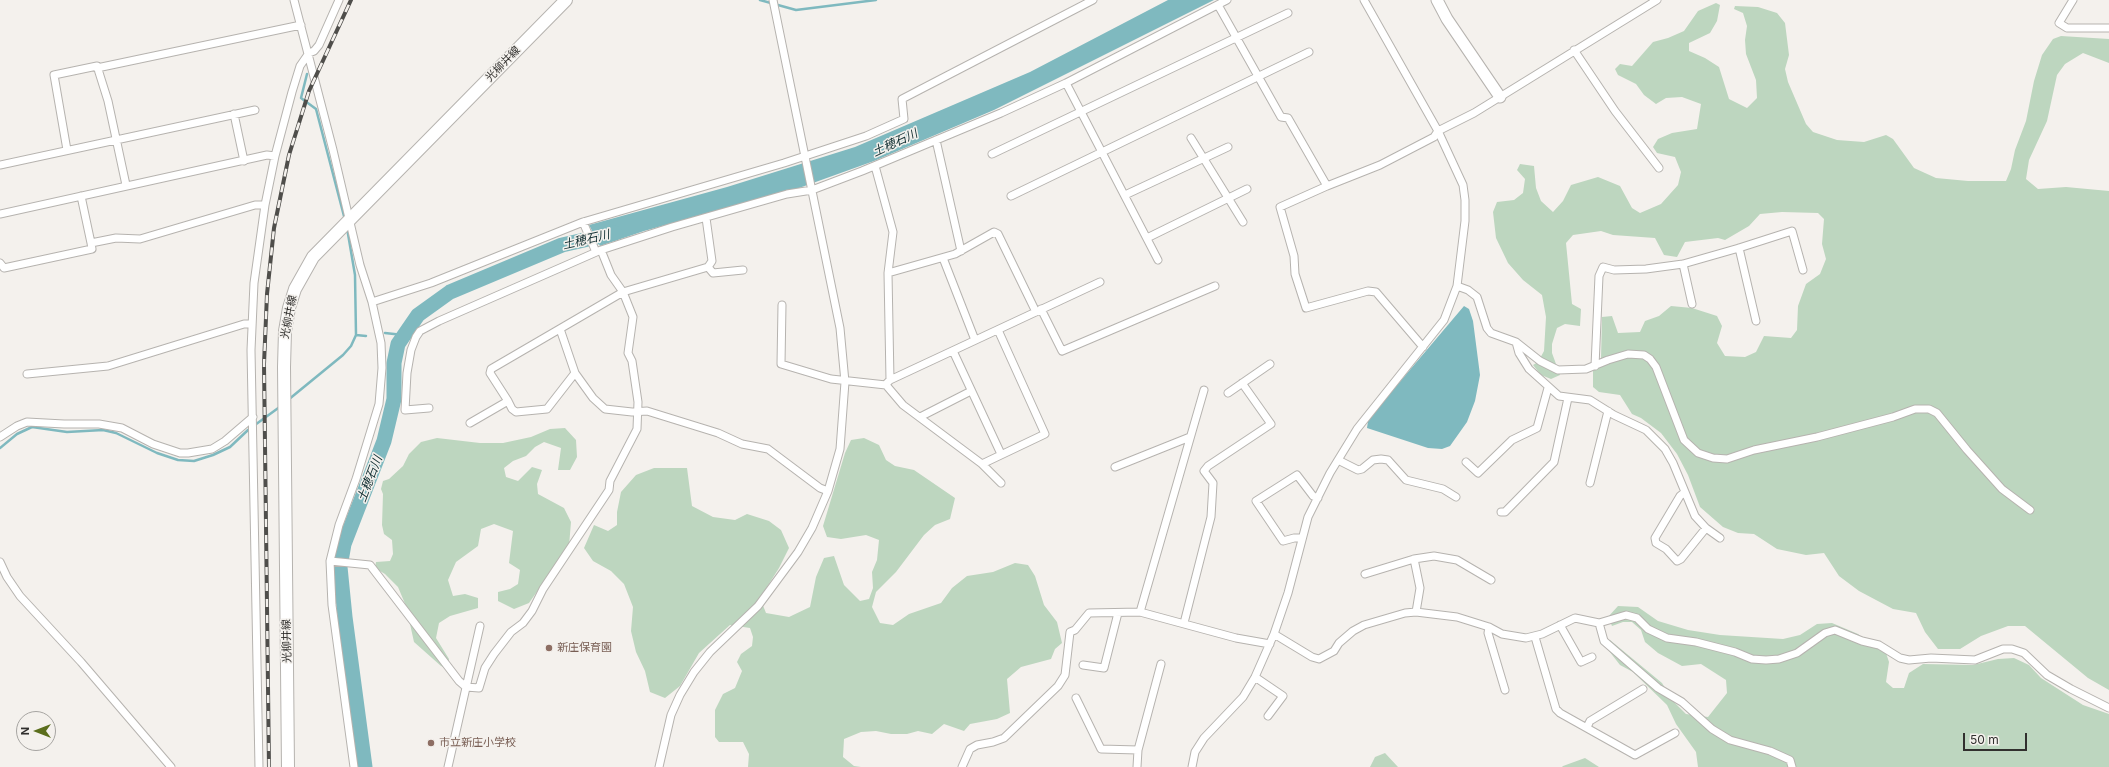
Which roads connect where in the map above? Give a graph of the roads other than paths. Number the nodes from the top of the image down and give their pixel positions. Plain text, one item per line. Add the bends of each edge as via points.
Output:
1 (294, 0) edge
2 (339, 0) edge
3 (566, 0) edge
4 (773, 0) edge
5 (1094, 0) edge
6 (1227, 0) edge
7 (1364, 0) edge
8 (1437, 0) edge
9 (1657, 0) edge
10 (2073, 0) edge
11 (1218, 5) junction
12 (1288, 13) dead end
13 (301, 24) junction
14 (2109, 28) edge
15 (1236, 38) junction
16 (1574, 50) junction
17 (1309, 52) dead end
18 (308, 53) junction
19 (97, 68) junction
20 (1258, 78) junction
21 (1066, 83) junction
22 (1500, 97) junction
23 (255, 110) dead end
24 (1081, 111) junction
25 (234, 114) junction
26 (1438, 131) junction
27 (117, 138) junction
28 (1192, 138) dead end
29 (936, 140) junction
30 (1228, 147) dead end
31 (67, 150) junction
32 (1102, 151) junction
33 (992, 154) dead end
34 (275, 156) junction
35 (805, 157) junction
36 (1204, 158) junction
37 (244, 161) junction
38 (0, 165) edge
39 (875, 166) junction
40 (1659, 168) dead end
41 (126, 185) junction
42 (1327, 186) junction
43 (812, 188) junction
44 (1247, 189) dead end
45 (81, 196) junction
46 (1011, 196) dead end
47 (1125, 196) junction
48 (1229, 198) junction
49 (265, 205) junction
50 (0, 214) edge
51 (706, 218) junction
52 (1243, 222) dead end
53 (584, 223) junction
54 (346, 225) junction
55 (1146, 238) junction
56 (91, 243) junction
57 (1739, 248) junction
58 (597, 250) junction
59 (961, 251) junction
60 (943, 258) junction
61 (1158, 260) dead end
62 (0, 263) edge
63 (1683, 264) junction
64 (708, 267) junction
65 (743, 270) dead end
66 (1803, 270) dead end
67 (888, 273) junction
68 (1100, 282) dead end
69 (1215, 286) dead end
70 (1457, 286) junction
71 (623, 292) junction
72 (372, 302) junction
73 (1692, 304) dead end
74 (782, 305) dead end
75 (1039, 310) junction
76 (1756, 321) dead end
77 (252, 324) junction
78 (560, 329) junction
79 (998, 330) junction
80 (975, 340) junction
81 (1516, 342) junction
82 (1423, 347) junction
83 (953, 351) junction
84 (1270, 364) dead end
85 (1595, 366) junction
86 (575, 373) junction
87 (28, 374) dead end
88 (845, 382) junction
89 (888, 383) junction
90 (1242, 383) junction
91 (1548, 388) junction
92 (1204, 390) dead end
93 (971, 391) junction
94 (1228, 393) dead end
95 (1568, 398) junction
96 (508, 401) junction
97 (429, 408) dead end
98 (639, 410) junction
99 (1608, 411) junction
100 (920, 417) junction
101 (253, 419) junction
102 (470, 423) dead end
103 (0, 437) edge
104 (1190, 437) junction
105 (1001, 454) junction
106 (1338, 460) junction
107 (1466, 462) dead end
108 (982, 464) junction
109 (1115, 467) dead end
110 (1001, 483) dead end
111 (1590, 484) dead end
112 (828, 491) junction
113 (1685, 492) junction
114 (1456, 497) dead end
115 (1318, 498) junction
116 (2030, 510) dead end
117 (1501, 512) dead end
118 (1706, 528) junction
119 (1302, 538) junction
120 (1720, 538) dead end
121 (1414, 559) junction
122 (330, 561) junction
123 (0, 562) edge
124 (1365, 574) dead end
125 (1490, 580) dead end
126 (1140, 612) junction
127 (1416, 612) junction
128 (1118, 613) junction
129 (1184, 623) junction
130 (1599, 623) junction
131 (1560, 625) junction
132 (480, 626) dead end
133 (1488, 627) junction
134 (1274, 634) junction
135 (1535, 637) junction
136 (1270, 644) junction
137 (1592, 656) dead end
138 (1161, 664) dead end
139 (1082, 665) dead end
140 (1256, 677) junction
141 (466, 687) junction
142 (1643, 688) dead end
143 (1505, 690) dead end
144 (1076, 698) dead end
145 (2109, 708) edge
146 (1268, 716) dead end
147 (1587, 727) junction
148 (1675, 733) dead end
149 (1138, 750) junction
150 (171, 767) edge
151 (259, 767) edge
152 (288, 767) edge
153 (354, 767) edge
154 (448, 767) edge
155 (659, 767) edge
156 (962, 767) edge
157 (1137, 767) edge
158 (1192, 767) edge
159 (1792, 767) edge

1 - 13 street
2 - 18 street via 319,45
3 - 54 main road, 光柳井線
4 - 35 street
5 - 35 street via 902,99 904,119 866,136
6 - 11 street
7 - 26 street
8 - 22 street
9 - 16 street
10 - 14 street via 2059,24 2067,28
11 - 15 street
11 - 21 street
12 - 15 street
13 - 18 street
13 - 19 street
15 - 20 street
15 - 24 street
16 - 22 street
16 - 40 street via 1615,111
17 - 20 street
18 - 34 street via 300,66
18 - 54 street
19 - 27 street
19 - 31 street via 54,75
20 - 32 street
20 - 42 street via 1281,117 1288,118
21 - 24 street
21 - 29 street
22 - 26 street
23 - 25 street
24 - 32 street
24 - 33 street
25 - 27 street
25 - 37 street
26 - 42 street via 1434,137 1380,165
26 - 70 street via 1462,180 1465,200
27 - 31 street
27 - 41 street
28 - 36 street
29 - 39 street
29 - 59 street
30 - 36 street
31 - 38 street
32 - 46 street
32 - 47 street
34 - 37 street via 268,155
34 - 49 street
35 - 43 street
35 - 53 street
36 - 47 street
36 - 48 street
37 - 41 street
39 - 43 street
39 - 67 street via 892,232
41 - 45 street
42 - 82 street via 1280,207 1294,256 1295,274 1306,308 1368,291 1376,292
43 - 51 street
43 - 88 street via 836,305
44 - 48 street
45 - 50 street
45 - 56 street
47 - 55 street
48 - 52 street
48 - 55 street
49 - 56 street via 255,205 140,239 116,238
49 - 77 street via 254,276
51 - 58 street
51 - 64 street via 712,261
53 - 58 street
53 - 72 street via 430,283
54 - 72 street
54 - 152 main road, 光柳井線 via 313,257 295,289 285,331
55 - 61 street
56 - 62 street via 92,249 4,268
57 - 63 street
57 - 66 street via 1792,231
57 - 76 street
58 - 71 street
58 - 97 street via 420,331 411,350 405,410
59 - 60 street
59 - 75 street via 994,232 998,234
60 - 67 street
60 - 80 street
63 - 73 street
63 - 85 street via 1628,270 1603,268 1599,276
64 - 65 street via 713,273
64 - 71 street
67 - 89 street
68 - 75 street
69 - 75 street via 1062,351
70 - 81 street via 1477,297 1491,333
70 - 82 street via 1444,320
71 - 78 street
71 - 98 street via 633,317 628,353 632,361
72 - 122 street via 382,368 379,404
74 - 88 street via 781,364
75 - 79 street
77 - 87 street via 244,324 108,366
77 - 101 street
78 - 86 street
78 - 96 street via 491,368 490,373
79 - 80 street
79 - 105 street via 1045,434
80 - 83 street
81 - 85 street via 1540,361 1558,370 1580,370
81 - 91 street via 1519,353 1529,369
82 - 106 street via 1357,429
83 - 89 street
83 - 93 street
84 - 90 street
85 - 116 street via 1628,354 1644,355 1650,359 1656,367 1684,440 1698,453 1713,458 1727,459 1754,450 1863,425 1915,409 1929,409 1937,414 2002,489
86 - 96 street via 547,409 516,412
86 - 98 street via 593,398 606,409 632,412
88 - 89 street
88 - 112 street via 840,449
89 - 100 street via 903,405
90 - 94 street
90 - 129 street via 1271,424 1204,471 1213,484 1211,517
91 - 95 street via 1559,396
91 - 107 street via 1537,428 1512,440 1478,473
92 - 104 street
93 - 100 street
93 - 105 street
95 - 99 street via 1590,400
95 - 117 street via 1554,462 1505,512
96 - 102 street
98 - 112 street via 718,433 742,444 768,449 820,488
98 - 141 street via 636,429 610,481 609,490 532,611 494,654 485,668 479,688
99 - 111 street
99 - 113 street via 1646,430 1660,444 1673,463
100 - 108 street
101 - 103 street via 212,448 188,453 153,444 122,428 99,424 27,422
101 - 151 street
104 - 109 street
104 - 126 street
105 - 108 street
106 - 114 street via 1358,470 1373,460 1388,460 1406,480 1443,489
106 - 115 street
108 - 110 street
112 - 155 street via 798,552 758,606 710,652 694,672 671,715
113 - 118 street via 1695,516
113 - 118 street via 1680,496 1655,538 1656,543 1677,561
115 - 119 street
115 - 119 street via 1313,496 1297,475 1256,501 1283,541
118 - 120 street
119 - 134 street
121 - 124 street
121 - 125 street via 1434,556 1450,558
121 - 127 street via 1420,588
122 - 141 street via 365,564 375,569 444,662
122 - 153 street via 332,605
123 - 150 street via 20,596 81,662
126 - 128 street
126 - 129 street
127 - 133 street via 1457,617
127 - 134 street via 1405,613 1353,631 1326,656 1319,659
128 - 139 street via 1104,668
128 - 156 street via 1089,613 1075,630 1070,632 1064,675 1058,686 1004,738 970,749
129 - 136 street via 1236,638
130 - 131 street via 1575,618
130 - 145 street via 1626,616 1637,618 1648,629 1667,638 1696,642 1752,659 1766,660 1797,653 1825,633 1835,630 1879,645 1900,658 1909,660 1975,660 2012,648 2024,653 2047,675
130 - 159 street via 1604,641 1658,688 1682,702 1712,729 1730,740 1770,751 1790,760
131 - 135 street
131 - 137 street via 1581,662
132 - 141 street
133 - 135 street via 1502,634
133 - 143 street
134 - 136 street
135 - 147 street via 1556,709
136 - 140 street
138 - 149 street
140 - 146 street via 1283,696
140 - 158 street via 1243,697 1204,738 1195,752
141 - 154 street
142 - 147 street via 1590,721
144 - 149 street via 1101,749
147 - 148 street via 1635,755
149 - 157 street

